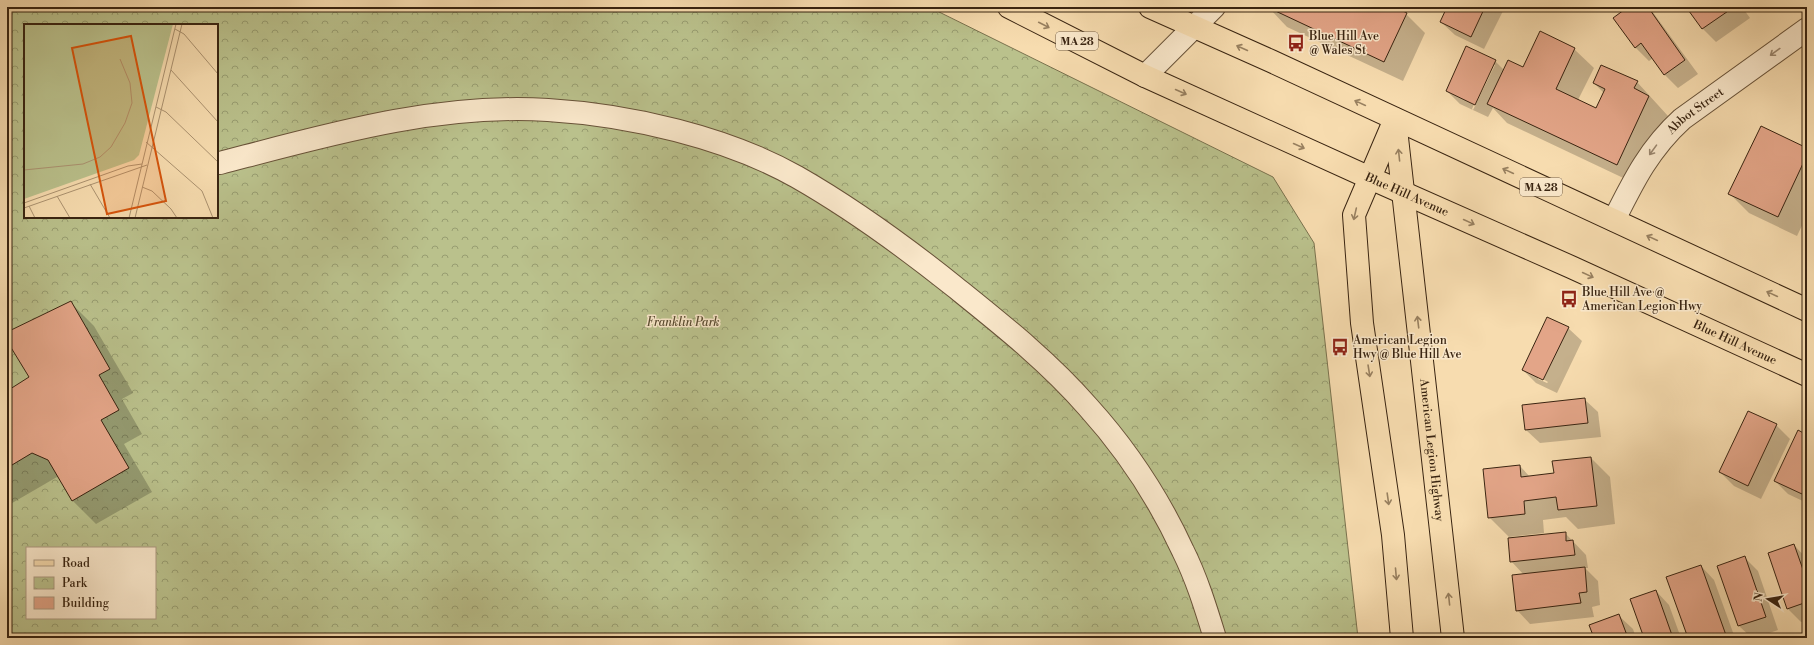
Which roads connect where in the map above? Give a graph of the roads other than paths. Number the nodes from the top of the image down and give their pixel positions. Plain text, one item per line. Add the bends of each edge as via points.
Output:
1 (1009, 7) edge
2 (1150, 7) edge
3 (1214, 7) edge
4 (1194, 26) junction
5 (1807, 29) edge
6 (1145, 76) junction
7 (1395, 119) junction
8 (220, 163) dead end
9 (1370, 178) junction
10 (1403, 192) junction
11 (1614, 220) junction
12 (1807, 310) edge
13 (1807, 375) edge
14 (1215, 638) edge
15 (1402, 638) edge
16 (1453, 638) edge

1 -> 6 main road, Blue Hill Avenue / MA 28
2 - 4 main road, MA 28
3 - 4 street
4 - 6 street
7 -> 4 main road, MA 28
5 -> 11 street, Abbot Street via 1666,133 1642,166
6 -> 9 main road, Blue Hill Avenue / MA 28
7 - 9 main road
10 -> 7 main road, American Legion Highway
11 -> 7 main road, MA 28
8 - 14 street via 429,114 546,110 598,115 679,132 741,152 795,176 908,250 1039,358 1088,407 1128,456 1156,500 1184,551 1202,595
9 - 10 main road, Blue Hill Avenue / MA 28
9 -> 15 main road via 1354,215 1354,229 1362,323 1393,535
10 -> 13 main road, Blue Hill Avenue / MA 28
16 -> 10 main road, American Legion Highway
12 -> 11 main road, MA 28

